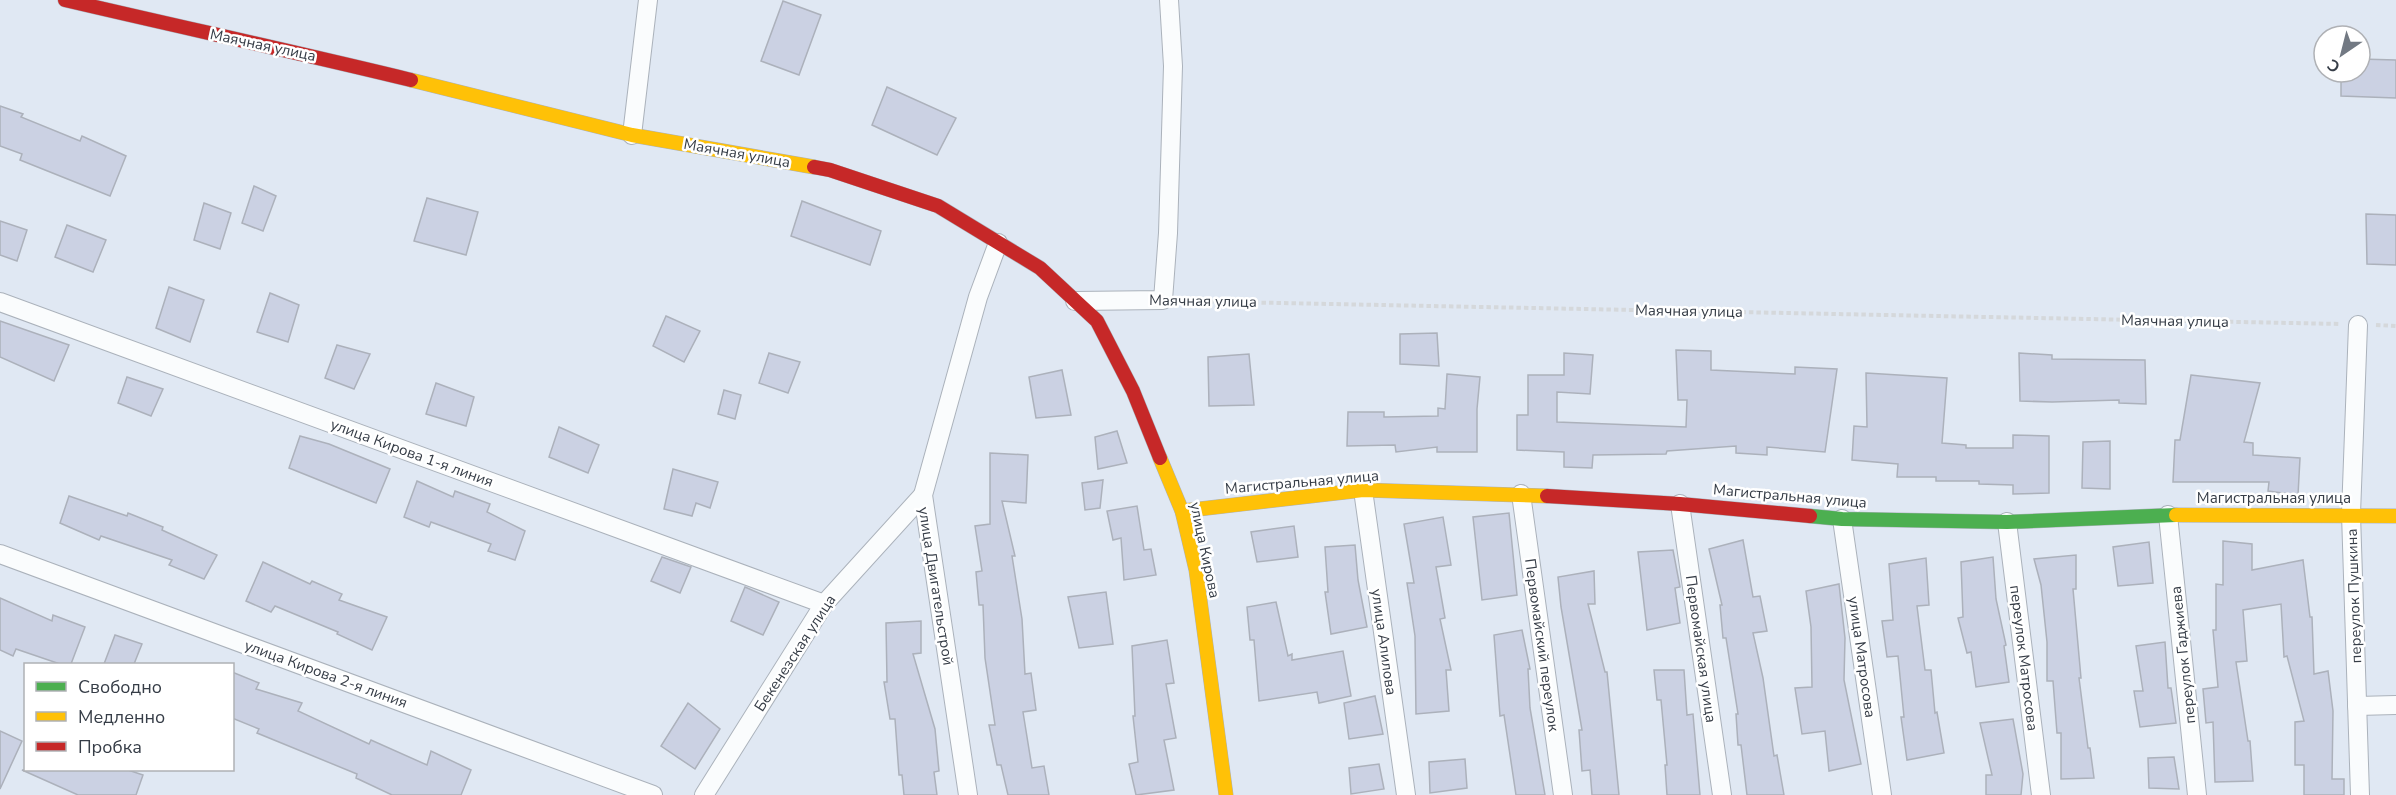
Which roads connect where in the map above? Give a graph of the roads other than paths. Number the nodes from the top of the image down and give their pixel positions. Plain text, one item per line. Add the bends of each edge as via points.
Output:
1 (65, 0) edge
2 (648, 0) edge
3 (1169, 0) edge
4 (632, 135) junction
5 (998, 243) junction
6 (1075, 301) junction
7 (0, 302) edge
8 (2358, 325) road end
9 (1362, 490) junction
10 (1521, 494) junction
11 (922, 495) junction
12 (1680, 504) junction
13 (1182, 511) junction
14 (2351, 514) junction
15 (2168, 515) junction
16 (2396, 516) edge
17 (1842, 519) junction
18 (2007, 522) junction
19 (0, 554) edge
20 (824, 604) junction
21 (2396, 705) edge
22 (2358, 706) junction
23 (653, 795) edge
24 (704, 795) edge
25 (968, 795) edge
26 (1226, 795) edge
27 (1406, 795) edge
28 (1563, 795) edge
29 (1722, 795) edge
30 (1882, 795) edge
31 (2042, 795) edge
32 (2197, 795) edge
33 (2360, 795) edge

1 - 4 street, Маячная улица via 276,47
2 - 4 street
3 - 6 street, Маячная улица via 1173,66 1163,300
4 - 5 street, Маячная улица via 830,170 938,206
5 - 6 street, Маячная улица via 1040,268
5 - 11 street, улица Двигательстрой via 978,297
6 - 13 street, улица Кирова via 1097,321 1119,362
7 - 20 street, улица Кирова 1-я линия
8 - 14 street, переулок Пушкина
9 - 10 street, Магистральная улица
9 - 13 street, Магистральная улица
9 - 27 street, улица Алилова
10 - 12 street, Магистральная улица
10 - 28 street, Первомайский переулок
11 - 20 street, Бекенезская улица
11 - 25 street, улица Двигательстрой
12 - 17 street, Магистральная улица
12 - 29 street, Первомайская улица
13 - 26 street, улица Кирова via 1196,570
14 - 15 street, Магистральная улица
14 - 16 street, Магистральная улица
14 - 22 street, переулок Пушкина
15 - 18 street, Магистральная улица
15 - 32 street, переулок Гаджиева
17 - 18 street, Магистральная улица
17 - 30 street, улица Матросова
18 - 31 street, переулок Матросова
19 - 23 street, улица Кирова 2-я линия
20 - 24 street, Бекенезская улица
21 - 22 street
22 - 33 street, переулок Пушкина

